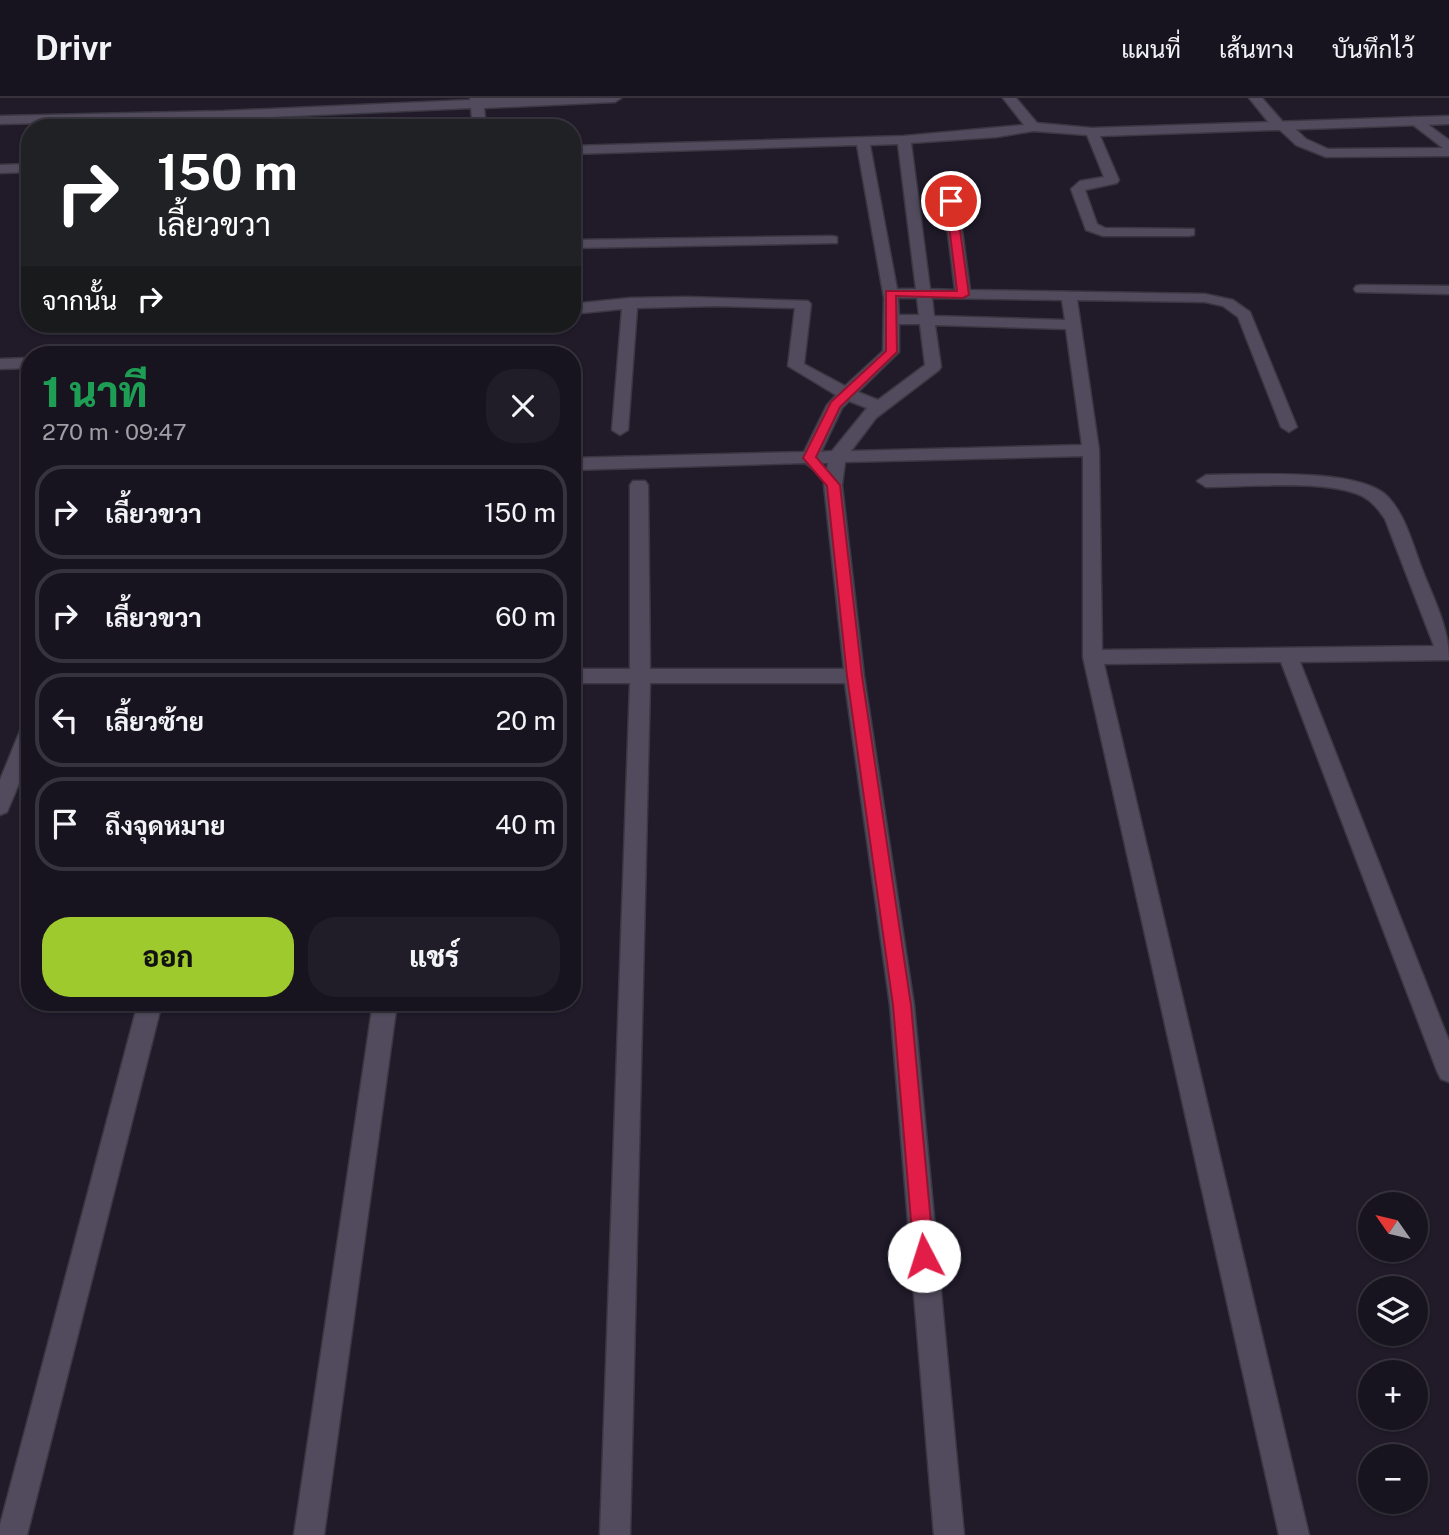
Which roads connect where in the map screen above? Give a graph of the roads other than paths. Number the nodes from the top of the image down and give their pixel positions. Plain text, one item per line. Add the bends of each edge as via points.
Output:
1 (615, 98) edge
2 (1009, 98) edge
3 (1255, 98) edge
4 (477, 102) edge
5 (21, 119) edge
6 (26, 119) edge
7 (0, 120) edge
8 (1414, 121) junction
9 (1447, 122) edge
10 (1281, 126) junction
11 (1033, 127) junction
12 (1092, 132) junction
13 (904, 140) junction
14 (863, 142) junction
15 (1449, 146) edge
16 (581, 150) edge
17 (1449, 152) edge
18 (21, 168) edge
19 (0, 169) edge
20 (948, 177) dead end
21 (1189, 232) dead end
22 (832, 240) dead end
23 (581, 244) edge
24 (1361, 289) dead end
25 (1449, 290) edge
26 (890, 293) junction
27 (926, 295) junction
28 (963, 295) junction
29 (1069, 296) junction
30 (630, 303) junction
31 (581, 308) edge
32 (892, 319) junction
33 (926, 321) junction
34 (1073, 325) junction
35 (21, 363) edge
36 (0, 364) edge
37 (847, 394) junction
38 (880, 407) junction
39 (1289, 427) dead end
40 (620, 430) dead end
41 (1091, 450) junction
42 (837, 457) junction
43 (810, 458) junction
44 (581, 464) edge
45 (1206, 481) dead end
46 (639, 485) dead end
47 (833, 485) junction
48 (1447, 653) edge
49 (1288, 656) junction
50 (1093, 657) junction
51 (581, 676) edge
52 (640, 676) junction
53 (854, 676) junction
54 (21, 746) edge
55 (7, 769) edge
56 (0, 806) edge
57 (148, 1011) edge
58 (384, 1011) edge
59 (1449, 1071) edge
60 (12, 1535) edge
61 (309, 1535) edge
62 (615, 1535) edge
63 (949, 1535) edge
64 (1294, 1535) edge

1 - 4 street
2 - 11 street
3 - 10 street
4 - 6 street
5 - 7 street
8 - 9 street
8 - 10 street
8 - 15 street
10 - 12 street
10 - 17 street via 1326,153
11 - 12 street
11 - 13 street
12 - 21 street via 1112,180 1079,189 1091,227 1103,232
13 - 14 street
13 - 27 street
14 - 16 street
14 - 26 street
18 - 19 street
20 - 28 street
22 - 23 street
24 - 25 street
26 - 27 street
26 - 32 street
27 - 28 street
27 - 33 street
28 - 29 street
29 - 34 street
29 - 39 street via 1205,298 1228,303 1245,316
30 - 31 street
30 - 37 street via 741,300 803,304 796,366
30 - 40 street
32 - 33 street
32 - 37 street via 891,352
33 - 34 street
33 - 38 street via 933,367
34 - 41 street
35 - 36 street
37 - 38 street
37 - 43 street via 835,405
38 - 42 street
41 - 42 street
41 - 50 street
42 - 43 street
42 - 47 street
43 - 44 street
43 - 47 street
45 - 48 street via 1336,483 1380,499 1392,517
46 - 52 street
47 - 53 street
48 - 49 street
49 - 50 street
49 - 59 street
50 - 64 street
51 - 52 street
52 - 53 street
52 - 62 street
53 - 63 street via 902,1005
54 - 55 street
55 - 56 street
57 - 60 street
58 - 61 street

